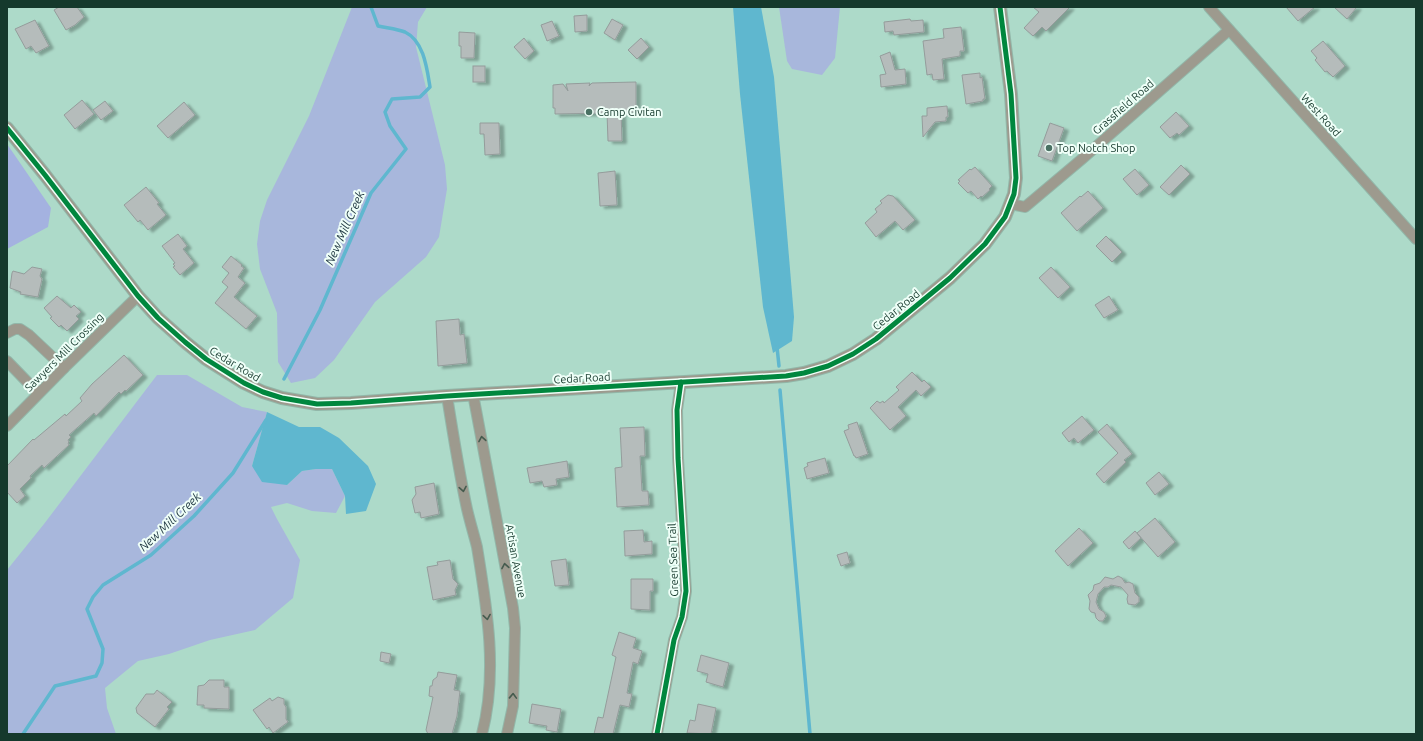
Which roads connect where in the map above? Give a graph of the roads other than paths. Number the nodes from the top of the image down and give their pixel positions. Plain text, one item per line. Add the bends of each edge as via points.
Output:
1 (1000, 7) edge
2 (1208, 7) edge
3 (1229, 30) junction
4 (7, 128) edge
5 (1011, 204) junction
6 (1416, 239) edge
7 (138, 296) junction
8 (7, 333) edge
9 (7, 361) edge
10 (64, 368) junction
11 (682, 382) junction
12 (38, 393) junction
13 (473, 394) junction
14 (447, 396) junction
15 (7, 426) edge
16 (482, 734) edge
17 (507, 734) edge
18 (657, 734) edge

1 - 5 street, Cedar Road via 1015,151 1016,178
2 - 3 street, West Road
3 - 5 street, Grassfield Road via 1025,206
3 - 6 street, West Road
4 - 7 street, Cedar Road
5 - 11 street, Cedar Road via 993,234 950,278 876,339 853,354 828,366 786,376
7 - 10 street, Sawyers Mill Crossing
7 - 14 street, Cedar Road via 158,318 206,359 263,392 317,404
8 - 10 street via 15,329 23,331
9 - 12 street
10 - 12 street, Sawyers Mill Crossing
11 - 13 street, Cedar Road
11 - 18 street, Green Sea Trail via 677,410 686,591
12 - 15 street, Sawyers Mill Crossing
13 - 14 street, Cedar Road
17 -> 13 street, Artisan Avenue via 513,706 515,628
14 -> 16 street via 489,629 489,683

